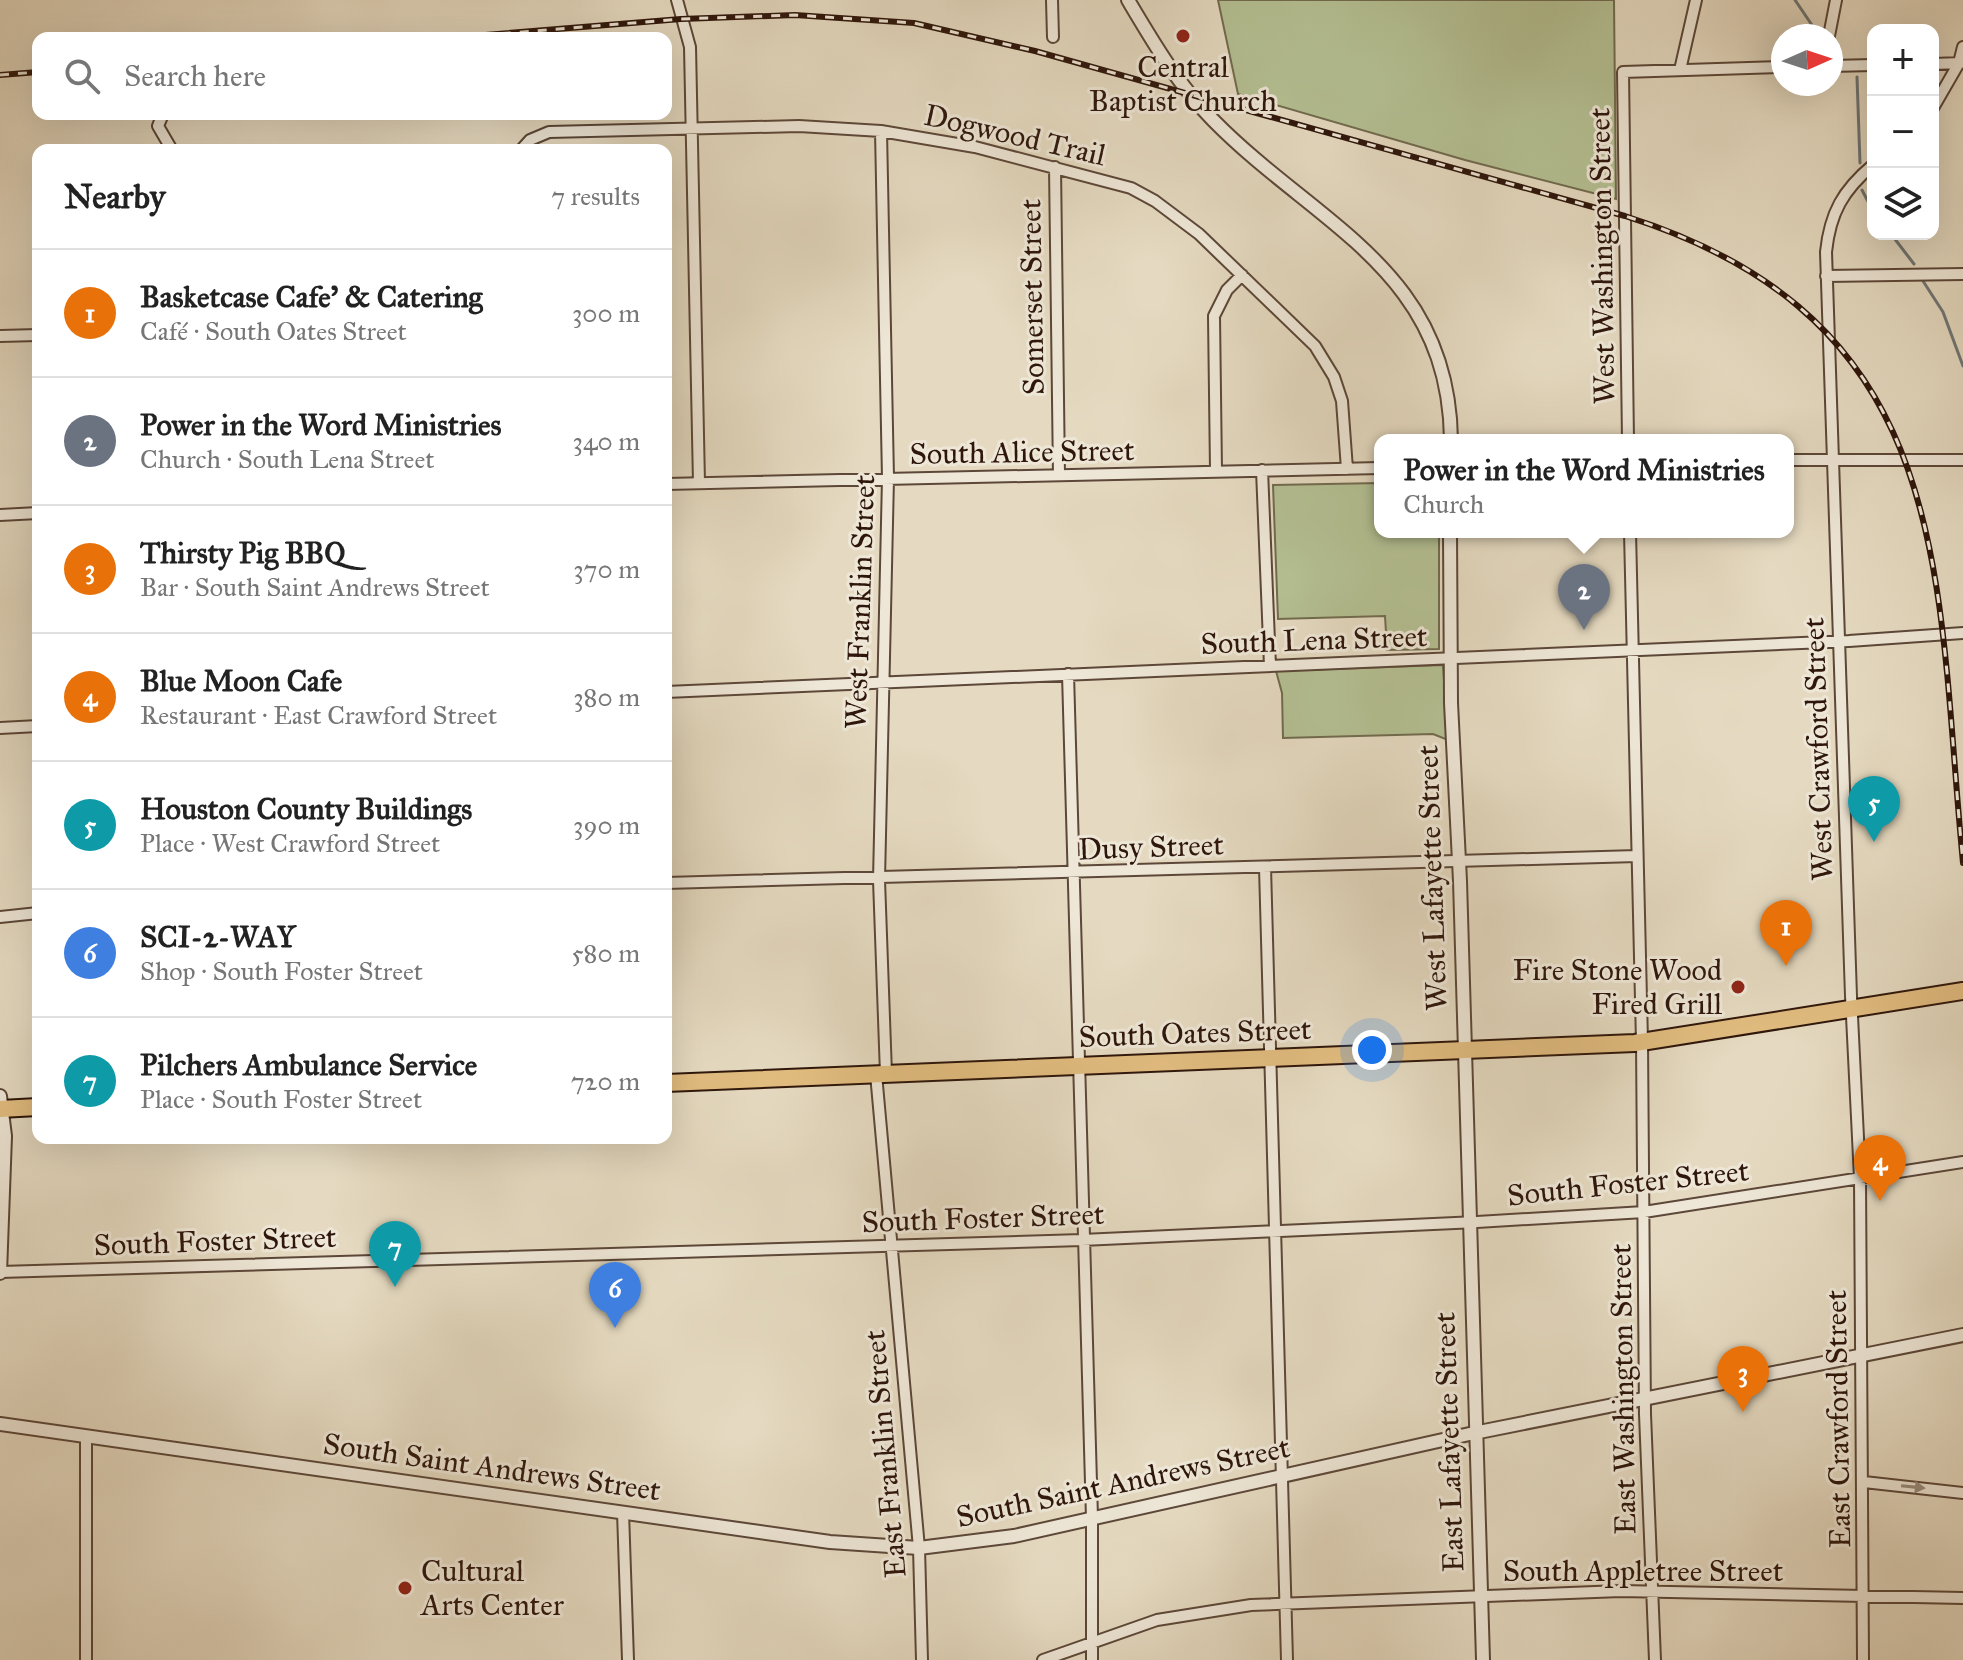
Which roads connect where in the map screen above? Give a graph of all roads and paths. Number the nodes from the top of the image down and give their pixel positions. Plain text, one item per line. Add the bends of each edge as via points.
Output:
1 (677, 0) edge
2 (1052, 0) edge
3 (1128, 0) edge
4 (1696, 0) edge
5 (1836, 0) edge
6 (1831, 24) edge
7 (1053, 37) dead end
8 (1963, 47) edge
9 (1961, 63) edge
10 (1939, 64) edge
11 (1867, 65) edge
12 (1843, 66) edge
13 (1771, 67) edge
14 (1680, 70) junction
15 (1939, 98) edge
16 (160, 120) edge
17 (692, 128) junction
18 (881, 131) junction
19 (168, 144) edge
20 (526, 144) edge
21 (1055, 167) junction
22 (1870, 168) edge
23 (1963, 274) edge
24 (1242, 275) junction
25 (1826, 276) junction
26 (32, 335) edge
27 (0, 336) edge
28 (1451, 434) edge
29 (1628, 434) edge
30 (1794, 460) edge
31 (1963, 460) edge
32 (1833, 461) junction
33 (1374, 468) edge
34 (1347, 469) junction
35 (1262, 470) junction
36 (1216, 471) junction
37 (1059, 475) junction
38 (888, 478) junction
39 (699, 483) junction
40 (672, 484) edge
41 (32, 513) edge
42 (0, 515) edge
43 (1450, 538) edge
44 (1630, 538) edge
45 (1963, 633) edge
46 (1838, 642) junction
47 (1632, 650) junction
48 (1450, 659) junction
49 (1270, 666) junction
50 (1068, 674) junction
51 (882, 681) junction
52 (672, 692) edge
53 (32, 726) edge
54 (0, 728) edge
55 (1637, 856) junction
56 (1458, 861) junction
57 (1265, 867) junction
58 (1074, 873) junction
59 (879, 880) junction
60 (672, 883) edge
61 (32, 914) edge
62 (0, 917) edge
63 (1961, 992) edge
64 (1851, 1009) junction
65 (1642, 1042) junction
66 (1466, 1051) junction
67 (1270, 1058) junction
68 (1079, 1066) junction
69 (881, 1074) junction
70 (672, 1083) edge
71 (0, 1096) edge
72 (32, 1107) edge
73 (0, 1109) edge
74 (1963, 1162) edge
75 (1860, 1178) junction
76 (1644, 1212) junction
77 (1469, 1223) junction
78 (1275, 1232) junction
79 (1082, 1240) junction
80 (891, 1245) junction
81 (0, 1272) edge
82 (1963, 1335) edge
83 (1861, 1356) junction
84 (1647, 1399) junction
85 (0, 1424) edge
86 (1474, 1433) junction
87 (86, 1436) junction
88 (1281, 1476) junction
89 (1864, 1482) junction
90 (1963, 1493) edge
91 (623, 1512) junction
92 (1092, 1518) junction
93 (919, 1548) junction
94 (1653, 1591) junction
95 (1865, 1595) junction
96 (1480, 1596) junction
97 (1963, 1598) edge
98 (1286, 1603) junction
99 (1092, 1642) junction
100 (86, 1660) edge
101 (628, 1660) edge
102 (922, 1660) edge
103 (1043, 1660) edge
104 (1092, 1660) edge
105 (1287, 1660) edge
106 (1483, 1660) edge
107 (1655, 1660) edge
108 (1863, 1660) edge

1 - 17 street via 689,41
2 - 7 street
3 - 28 street via 1165,60 1213,120 1373,256 1403,290 1440,364
4 - 14 street
5 - 6 street
8 - 9 street
9 - 10 street
9 - 15 street
11 - 12 street
13 - 14 street
14 - 29 street, West Washington Street via 1623,72
16 - 19 street via 158,126
17 - 18 street, Dogwood Trail
17 - 20 street, Dogwood Trail via 549,132
17 - 39 street
18 - 21 street, Dogwood Trail
18 - 38 street, West Franklin Street
21 - 24 street, Dogwood Trail via 1098,177 1155,201
21 - 37 street, Somerset Street
22 - 25 street, West Crawford Street via 1835,208
23 - 25 street
24 - 34 street, Dogwood Trail via 1303,332 1325,361 1342,401
24 - 36 street via 1214,316
25 - 32 street, West Crawford Street
26 - 27 street
30 - 32 street
31 - 32 street
32 - 46 street, West Crawford Street
33 - 34 street, South Alice Street
34 - 35 street, South Alice Street
35 - 36 street, South Alice Street
35 - 49 street
36 - 37 street, South Alice Street
37 - 38 street, South Alice Street
38 - 39 street, South Alice Street
38 - 51 street, West Franklin Street
39 - 40 street, South Alice Street
41 - 42 street
43 - 48 street, West Lafayette Street
44 - 47 street
45 - 46 street, South Lena Street
46 - 47 street, South Lena Street
46 - 64 street, West Crawford Street
47 - 48 street, South Lena Street
47 - 55 street
48 - 49 street, South Lena Street
48 - 56 street, West Lafayette Street
49 - 50 street, South Lena Street
50 - 51 street, South Lena Street
50 - 58 street
51 - 52 street, South Lena Street
51 - 59 street, West Franklin Street
53 - 54 street
55 - 56 street, Dusy Street
55 - 65 street
56 - 57 street, Dusy Street
56 - 66 street, West Lafayette Street
57 - 58 street, Dusy Street
57 - 67 street
58 - 59 street, Dusy Street
58 - 68 street
59 - 60 street, Dusy Street
59 - 69 street, West Franklin Street
61 - 62 street
63 - 64 main road, South Oates Street
64 - 65 main road, South Oates Street
64 - 75 street, West Crawford Street
65 - 66 main road, South Oates Street
65 - 76 street
66 - 67 main road, South Oates Street
66 - 77 street, West Lafayette Street
67 - 68 main road, South Oates Street
67 - 78 street
68 - 69 main road, South Oates Street
68 - 79 street
69 - 70 main road, South Oates Street
69 - 80 street, West Franklin Street
71 - 73 street
72 - 73 main road
73 - 81 street via 5,1136
74 - 75 street, South Foster Street
75 - 76 street, South Foster Street
75 - 83 street, East Crawford Street
76 - 77 street, South Foster Street
76 - 84 street, East Washington Street
77 - 78 street, South Foster Street
77 - 86 street, East Lafayette Street
78 - 79 street, South Foster Street
78 - 88 street
79 - 80 street, South Foster Street
79 - 92 street
80 - 81 street, South Foster Street
80 - 93 street, East Franklin Street
82 - 83 street, South Saint Andrews Street
83 - 84 street, South Saint Andrews Street
83 - 89 street, East Crawford Street
84 - 86 street, South Saint Andrews Street
84 - 94 street, East Washington Street
85 - 87 street, South Saint Andrews Street
86 - 88 street, South Saint Andrews Street
86 - 96 street, East Lafayette Street
87 - 91 street, South Saint Andrews Street
87 - 100 street
88 - 92 street, South Saint Andrews Street
88 - 98 street
89 -> 90 street
89 - 95 street, East Crawford Street
91 - 93 street, South Saint Andrews Street via 830,1542
91 - 101 street
92 - 93 street, South Saint Andrews Street
92 - 99 street
93 - 102 street, East Franklin Street
94 - 95 street, South Appletree Street
94 - 96 street, South Appletree Street
94 - 107 street, East Washington Street
95 - 97 street, South Appletree Street
95 - 108 street, East Crawford Street
96 - 98 street, South Appletree Street
96 - 106 street, East Lafayette Street
98 - 99 street, South Appletree Street via 1192,1612
98 - 105 street
99 - 103 street, South Appletree Street
99 - 104 street

